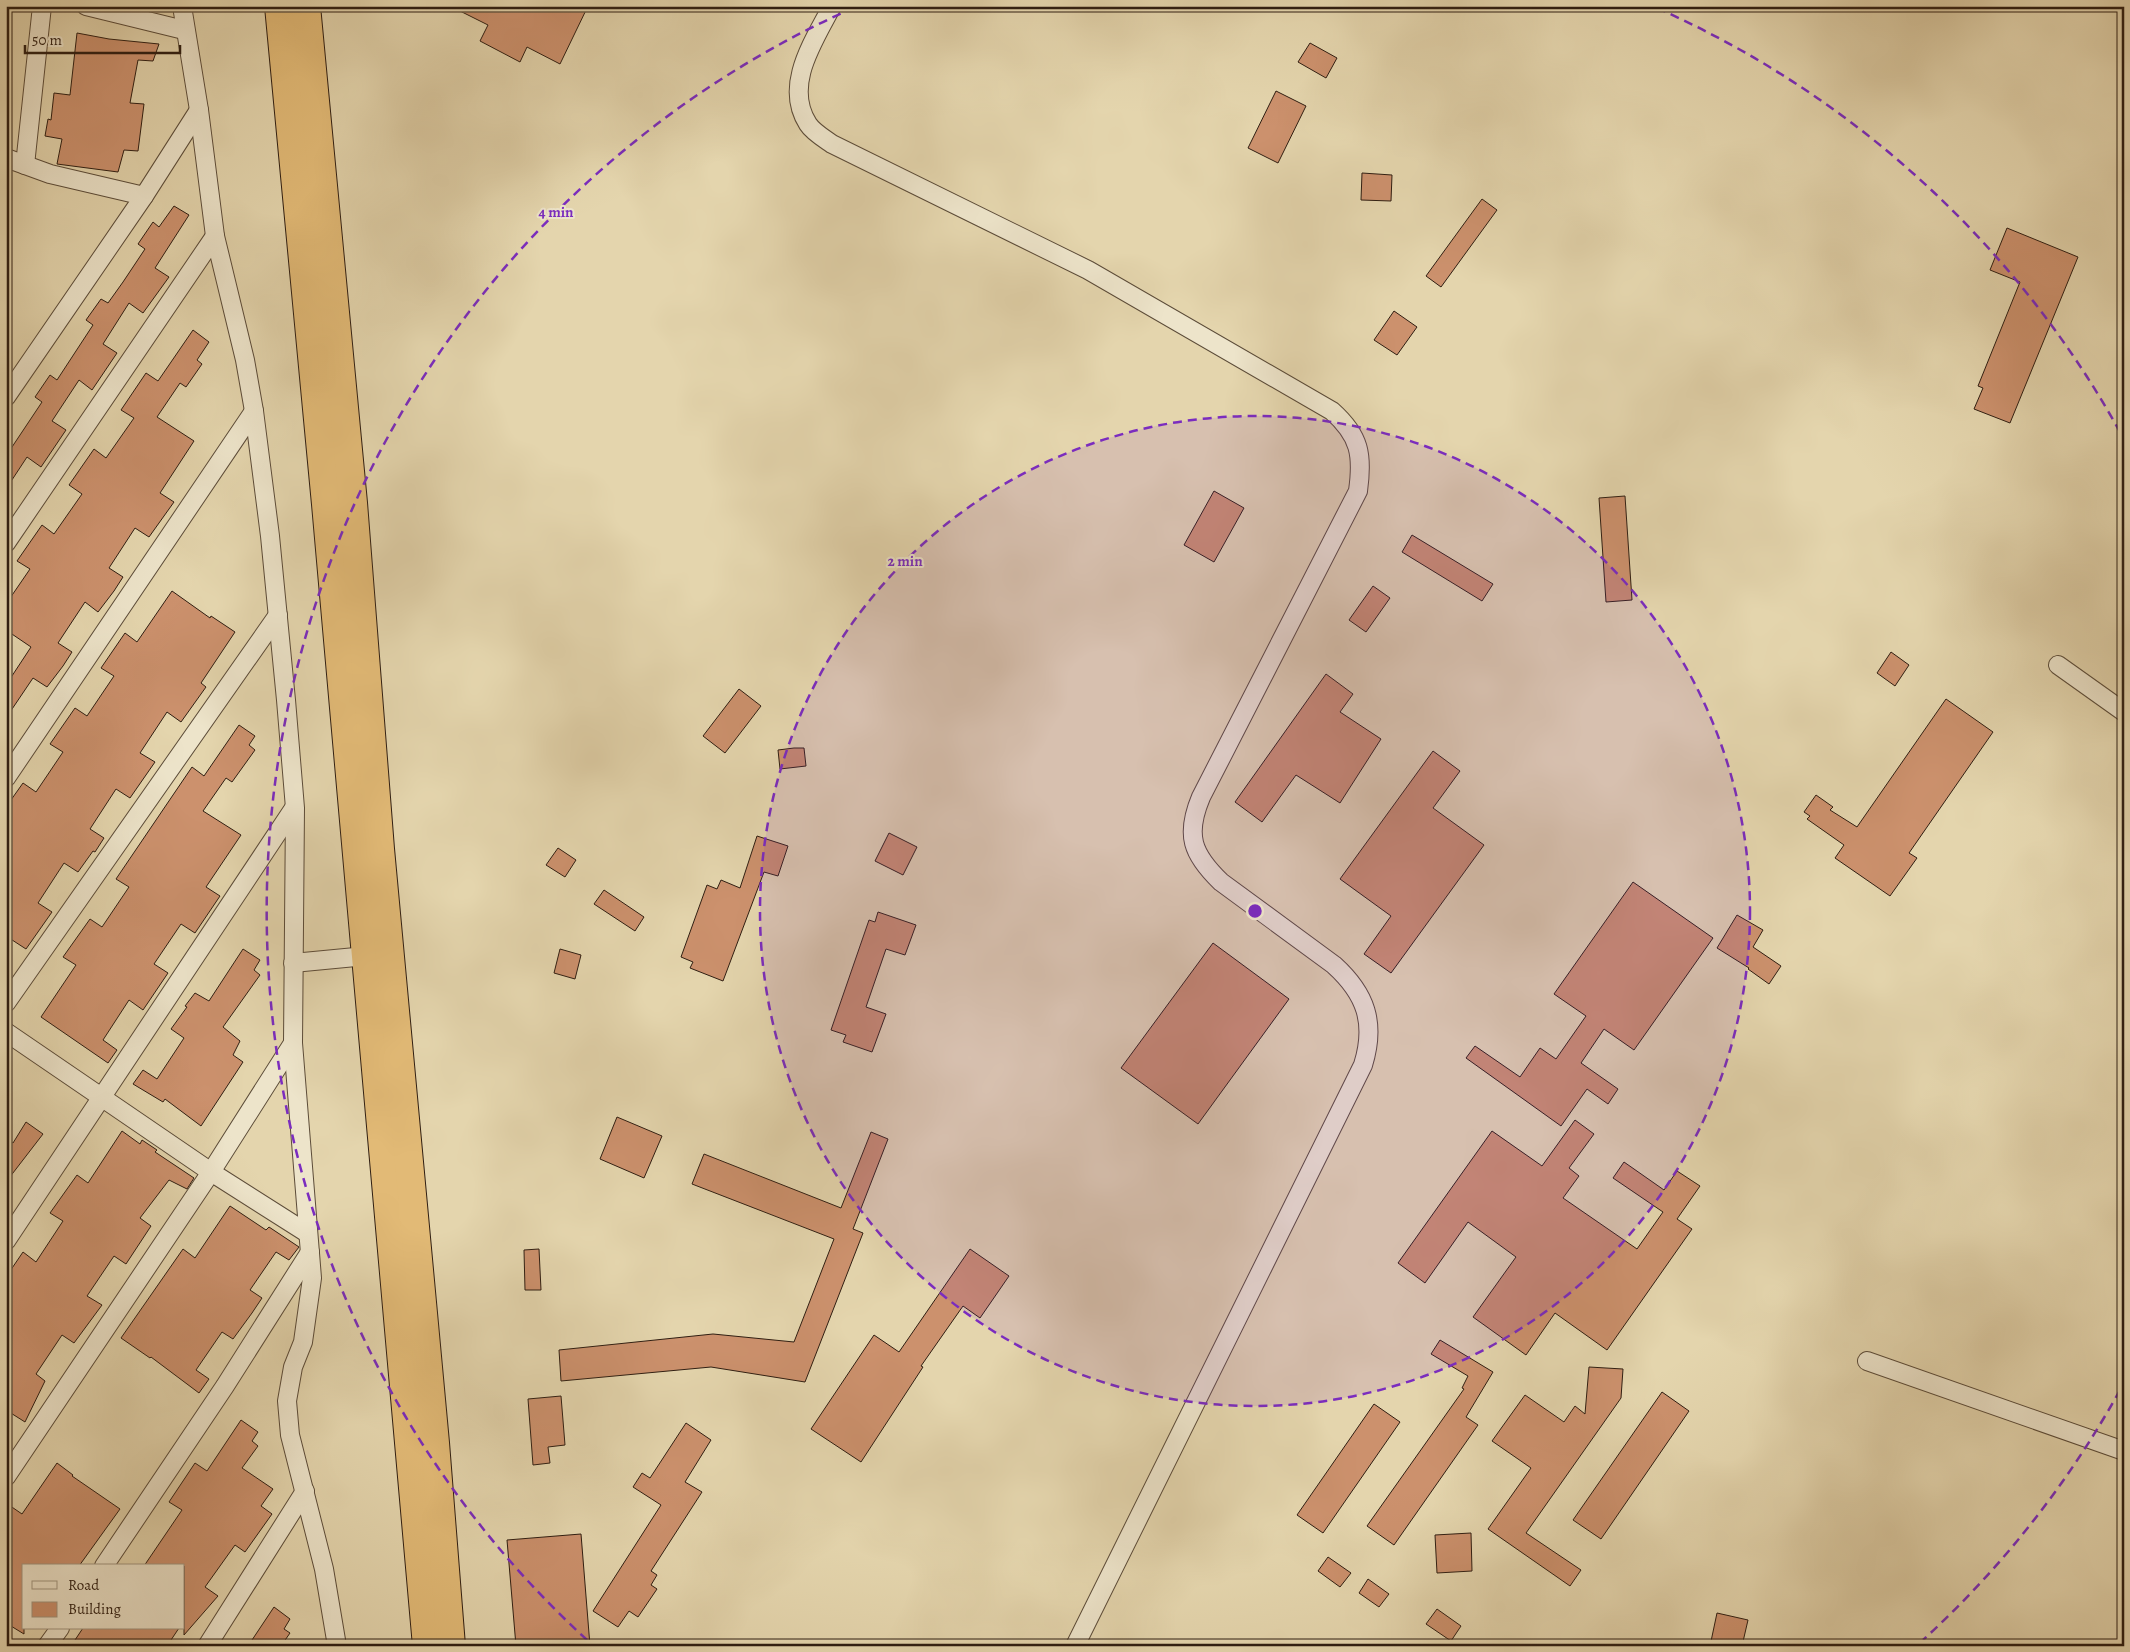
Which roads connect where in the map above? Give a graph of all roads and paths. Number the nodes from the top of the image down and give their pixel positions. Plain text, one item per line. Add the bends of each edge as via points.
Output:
1 (42, 6) edge
2 (86, 6) edge
3 (182, 6) edge
4 (279, 6) edge
5 (306, 6) edge
6 (832, 6) edge
7 (184, 30) junction
8 (199, 110) junction
9 (6, 158) edge
10 (25, 165) junction
11 (144, 196) junction
12 (215, 236) junction
13 (6, 397) edge
14 (254, 412) junction
15 (6, 544) edge
16 (278, 615) junction
17 (2058, 665) dead end
18 (2124, 712) edge
19 (7, 775) edge
20 (294, 808) junction
21 (366, 956) junction
22 (293, 962) junction
23 (6, 1003) edge
24 (6, 1032) edge
25 (293, 1043) junction
26 (102, 1099) junction
27 (211, 1172) junction
28 (307, 1233) junction
29 (6, 1241) edge
30 (310, 1252) junction
31 (1867, 1361) dead end
32 (2124, 1451) edge
33 (6, 1477) edge
34 (305, 1492) junction
35 (105, 1564) edge
36 (59, 1630) edge
37 (47, 1646) edge
38 (207, 1646) edge
39 (337, 1646) edge
40 (427, 1646) edge
41 (451, 1646) edge
42 (1075, 1646) edge

1 - 10 street
2 - 7 street
3 - 7 street
4 - 21 highway
5 - 41 highway via 354,513 380,849
6 - 42 street via 801,66 798,99 808,125 832,144 1088,270 1332,411 1348,426 1358,448 1358,491 1201,797 1193,816 1192,834 1194,851 1221,882 1351,981 1369,1021 1369,1046 1363,1065 1269,1258
7 - 8 street
8 - 11 street
8 - 12 street
9 - 10 street
10 - 11 street via 71,180
11 - 13 street
12 - 14 street
12 - 15 street
14 - 16 street
14 - 19 street
16 - 20 street
16 - 23 street
17 - 18 street
20 - 22 street
20 - 26 street
21 - 22 street
21 - 40 highway
22 - 25 street
24 - 26 street
25 - 27 street
25 - 28 street
26 - 27 street
26 - 29 street
27 - 28 street
27 - 33 street
28 - 30 street
30 - 34 street via 309,1311 287,1401 290,1435
30 - 35 street
31 - 32 street
34 - 38 street
34 - 39 street via 324,1568
36 - 37 street

